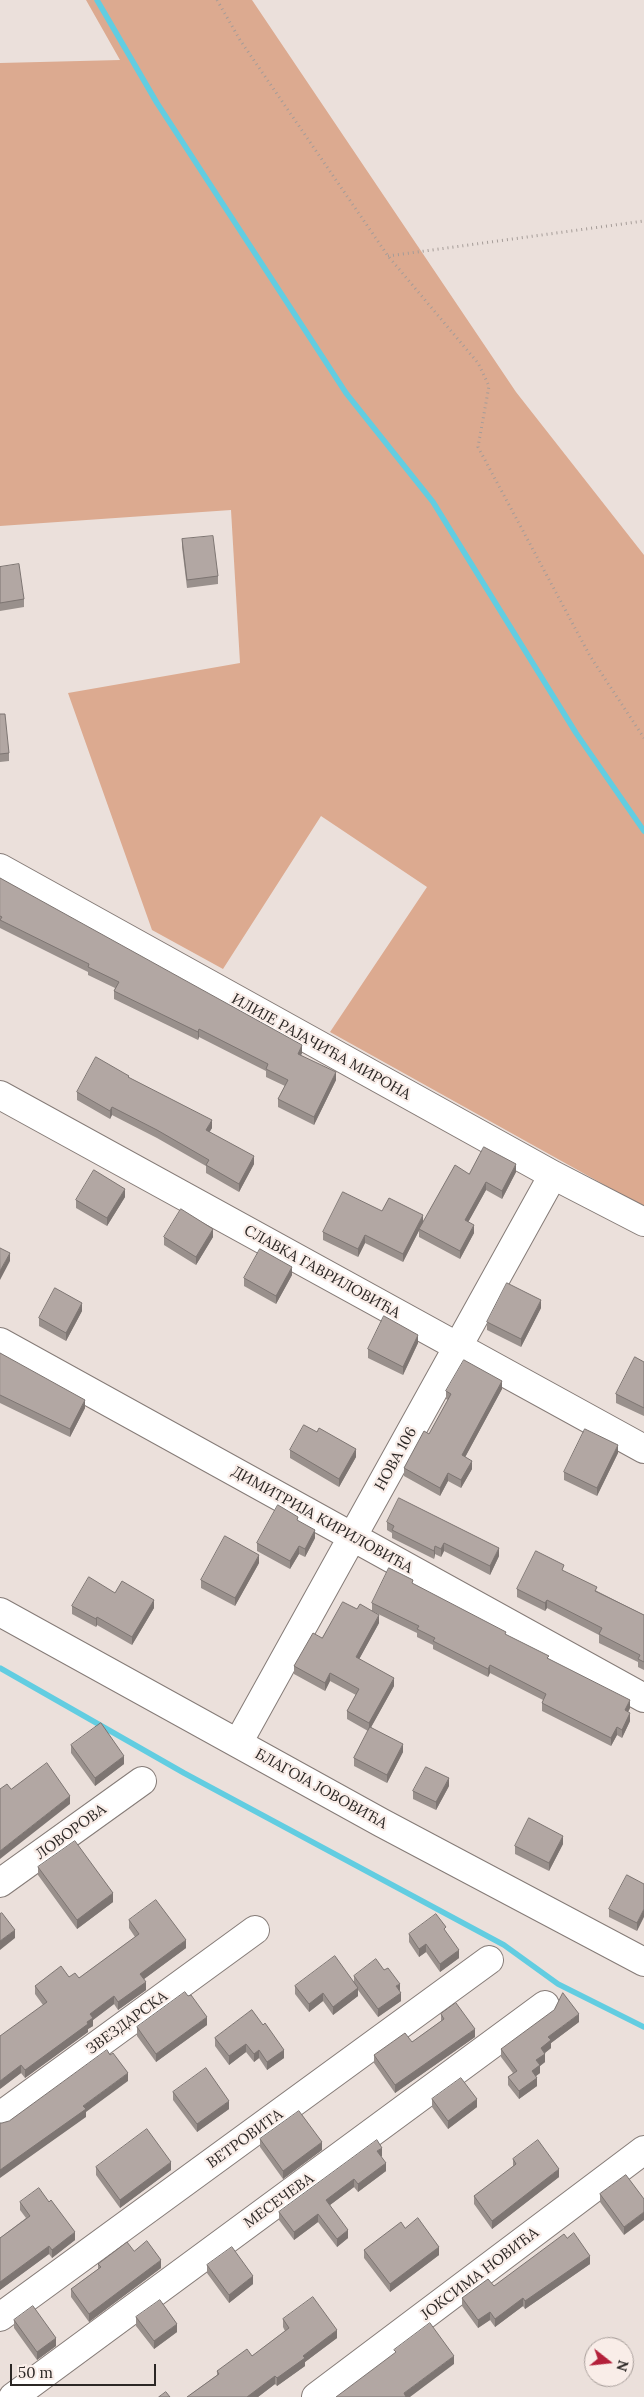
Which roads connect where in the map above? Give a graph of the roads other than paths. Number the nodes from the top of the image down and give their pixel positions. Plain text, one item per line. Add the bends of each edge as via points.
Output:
1 (0, 868) edge
2 (0, 1095) edge
3 (553, 1176) junction
4 (644, 1222) edge
5 (0, 1342) edge
6 (458, 1347) junction
7 (644, 1449) edge
8 (352, 1538) junction
9 (0, 1612) edge
10 (644, 1698) edge
11 (238, 1743) junction
12 (142, 1780) dead end
13 (0, 1883) edge
14 (255, 1930) dead end
15 (489, 1960) dead end
16 (644, 1962) edge
17 (545, 2006) dead end
18 (0, 2116) edge
19 (644, 2150) edge
20 (0, 2318) edge
21 (13, 2397) edge
22 (316, 2397) edge

1 - 3 street, ИЛИЈЕ РАЈАЧИЋА МИРОНА
2 - 6 street, СЛАВКА ГАВРИЛОВИЋА
3 - 4 street, ИЛИЈЕ РАЈАЧИЋА МИРОНА
3 - 6 street, НОВА 106
5 - 8 street, ДИМИТРИЈА КИРИЛОВИЋА
6 - 7 street, СЛАВКА ГАВРИЛОВИЋА
6 - 8 street, НОВА 106
8 - 10 street, ДИМИТРИЈА КИРИЛОВИЋА
8 - 11 street, НОВА 106
9 - 11 street, БЛАГОЈА ЈОВОВИЋА
11 - 16 street, БЛАГОЈА ЈОВОВИЋА
12 - 13 street, ЛОВОРОВА
14 - 18 street, ЗВЕЗДАРСКА
15 - 20 street, ВЕТРОВИТА
17 - 21 street, МЕСЕЧЕВА
19 - 22 street, ЈОКСИМА НОВИЋА

